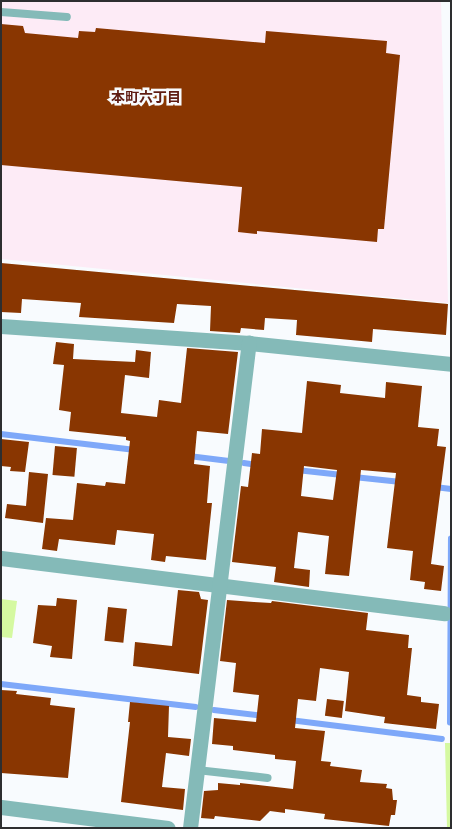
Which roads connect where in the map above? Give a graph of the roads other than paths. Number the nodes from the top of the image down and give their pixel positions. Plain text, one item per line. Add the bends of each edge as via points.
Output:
1 (1, 12) edge
2 (66, 17) dead end
3 (1, 326) edge
4 (249, 343) junction
5 (451, 364) edge
6 (1, 558) edge
7 (220, 584) junction
8 (444, 613) dead end
9 (197, 770) junction
10 (268, 778) dead end
11 (1, 807) edge
12 (168, 828) edge
13 (190, 828) edge

1 - 2 lane
3 - 4 street
4 - 5 street
4 - 7 street
6 - 7 street
7 - 8 street
7 - 9 street
9 - 10 lane
9 - 13 street
11 - 12 street

